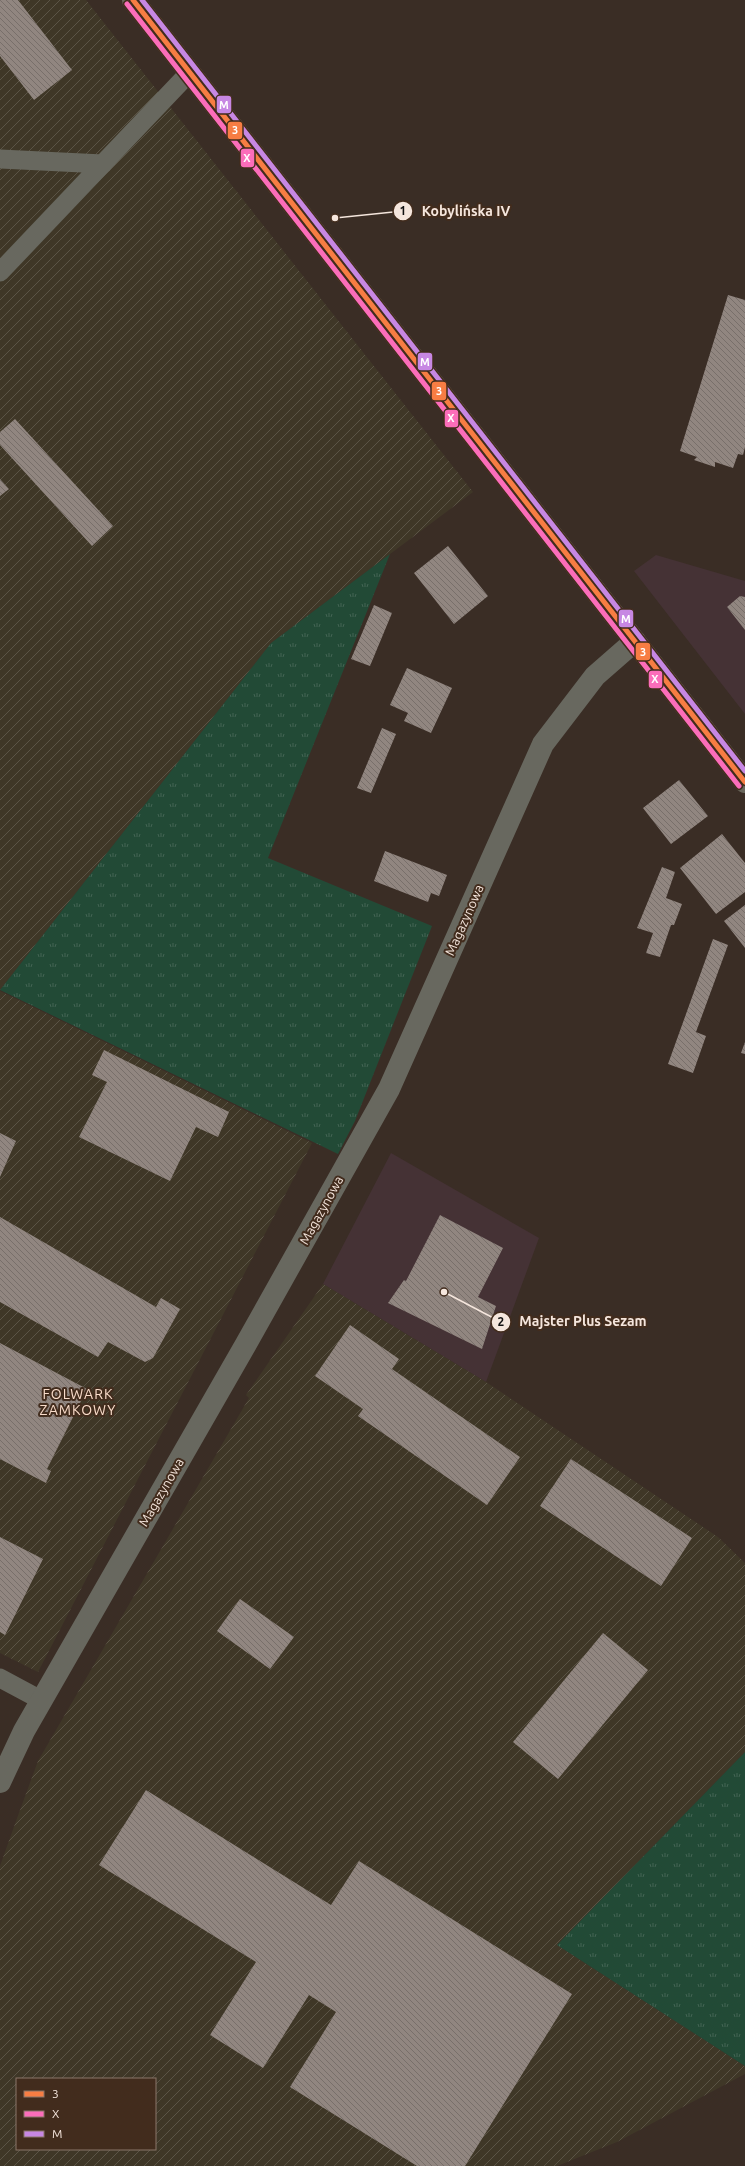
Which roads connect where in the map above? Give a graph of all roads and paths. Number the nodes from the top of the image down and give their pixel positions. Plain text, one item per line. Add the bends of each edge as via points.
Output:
1 (133, 0) edge
2 (190, 72) junction
3 (0, 159) edge
4 (103, 164) junction
5 (0, 272) edge
6 (635, 641) junction
7 (745, 782) edge
8 (0, 1678) edge
9 (42, 1700) junction
10 (0, 1782) edge

1 - 2 main road
2 - 4 lane
2 - 6 main road
3 - 4 lane
4 - 5 lane
6 - 7 main road
6 - 9 street, Magazynowa via 595,676 543,744 389,1089
8 - 9 lane
9 - 10 street, Magazynowa

